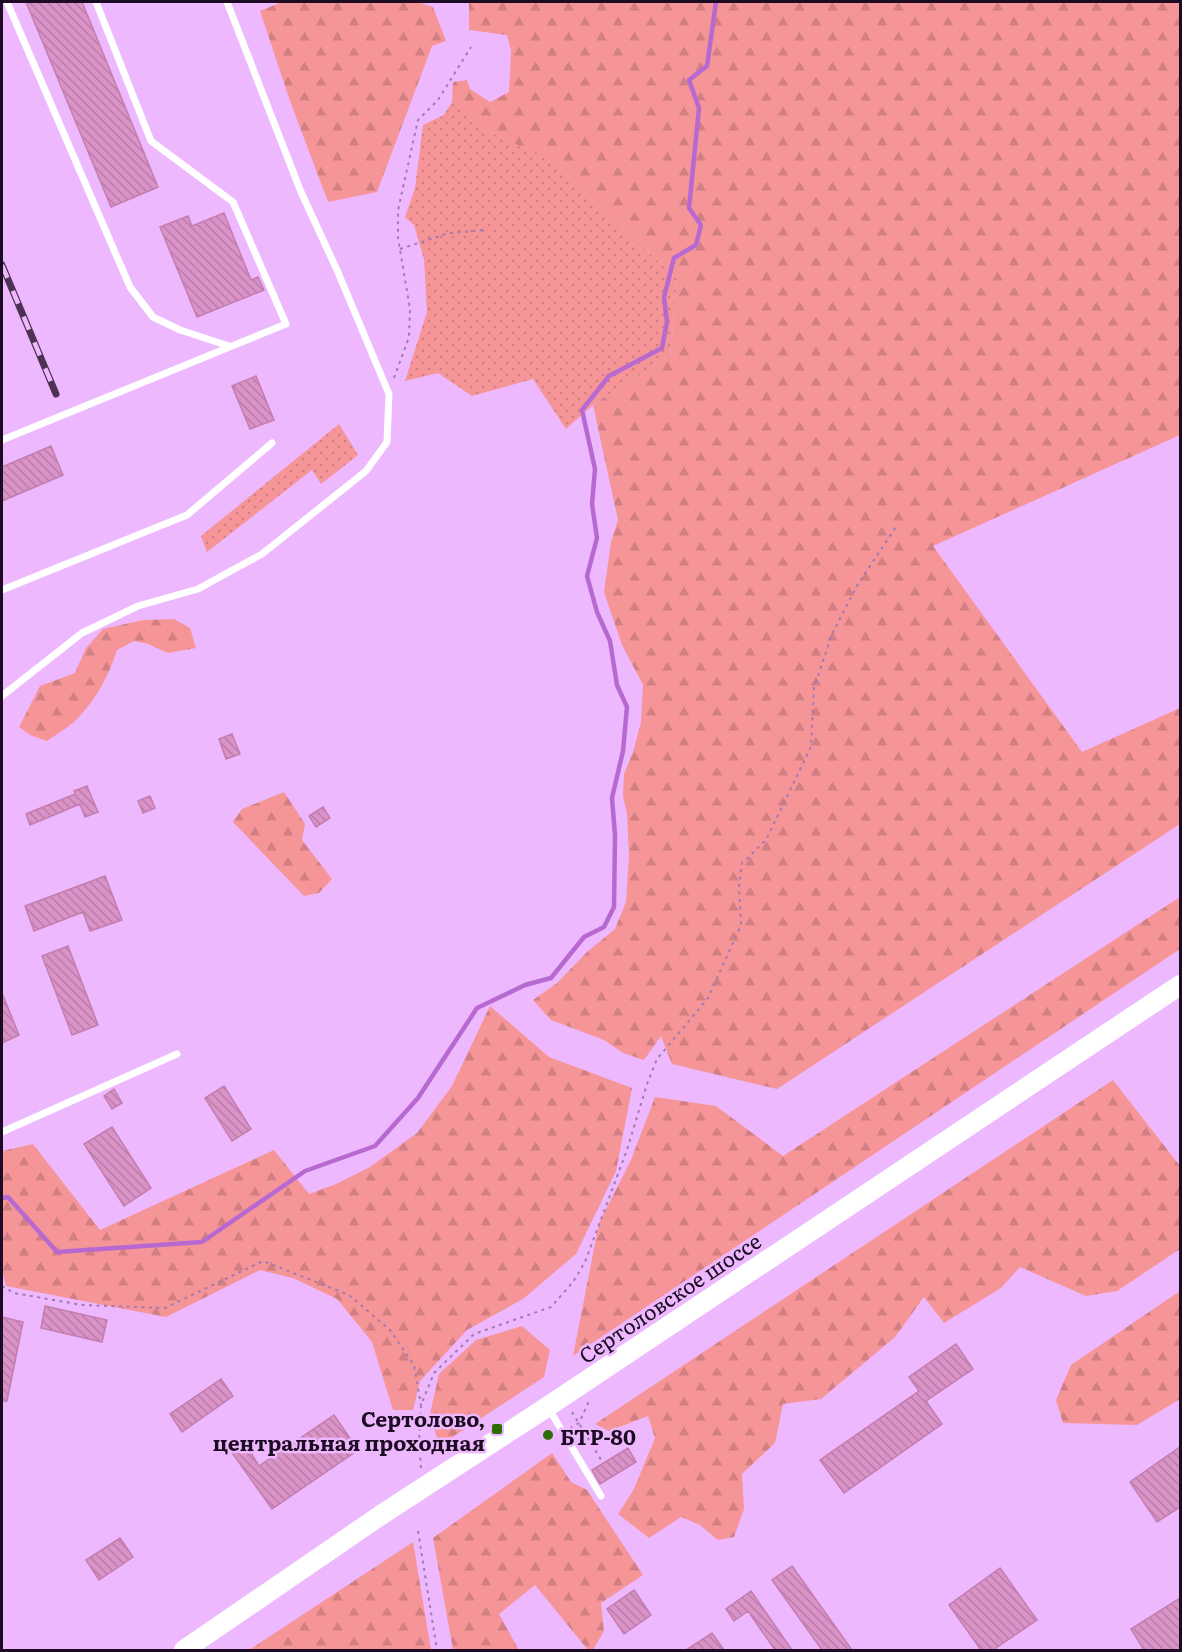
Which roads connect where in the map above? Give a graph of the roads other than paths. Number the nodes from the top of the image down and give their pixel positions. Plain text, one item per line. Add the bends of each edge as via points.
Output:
1 (7, 2) edge
2 (96, 2) edge
3 (227, 2) edge
4 (230, 346) junction
5 (2, 440) edge
6 (272, 443) dead end
7 (2, 590) edge
8 (2, 696) edge
9 (1180, 985) edge
10 (177, 1054) dead end
11 (2, 1132) edge
12 (547, 1407) junction
13 (601, 1496) dead end
14 (184, 1650) edge

1 - 4 lane via 130,287 153,317
2 - 4 lane via 151,141 233,202 286,324
3 - 8 lane via 301,192 388,394 387,442 366,471 262,554 198,589 138,606 82,633
4 - 5 lane
6 - 7 lane via 188,515
9 - 12 main road, Сертоловское шоссе
10 - 11 lane
12 - 13 lane
12 - 14 main road, Сертоловское шоссе

